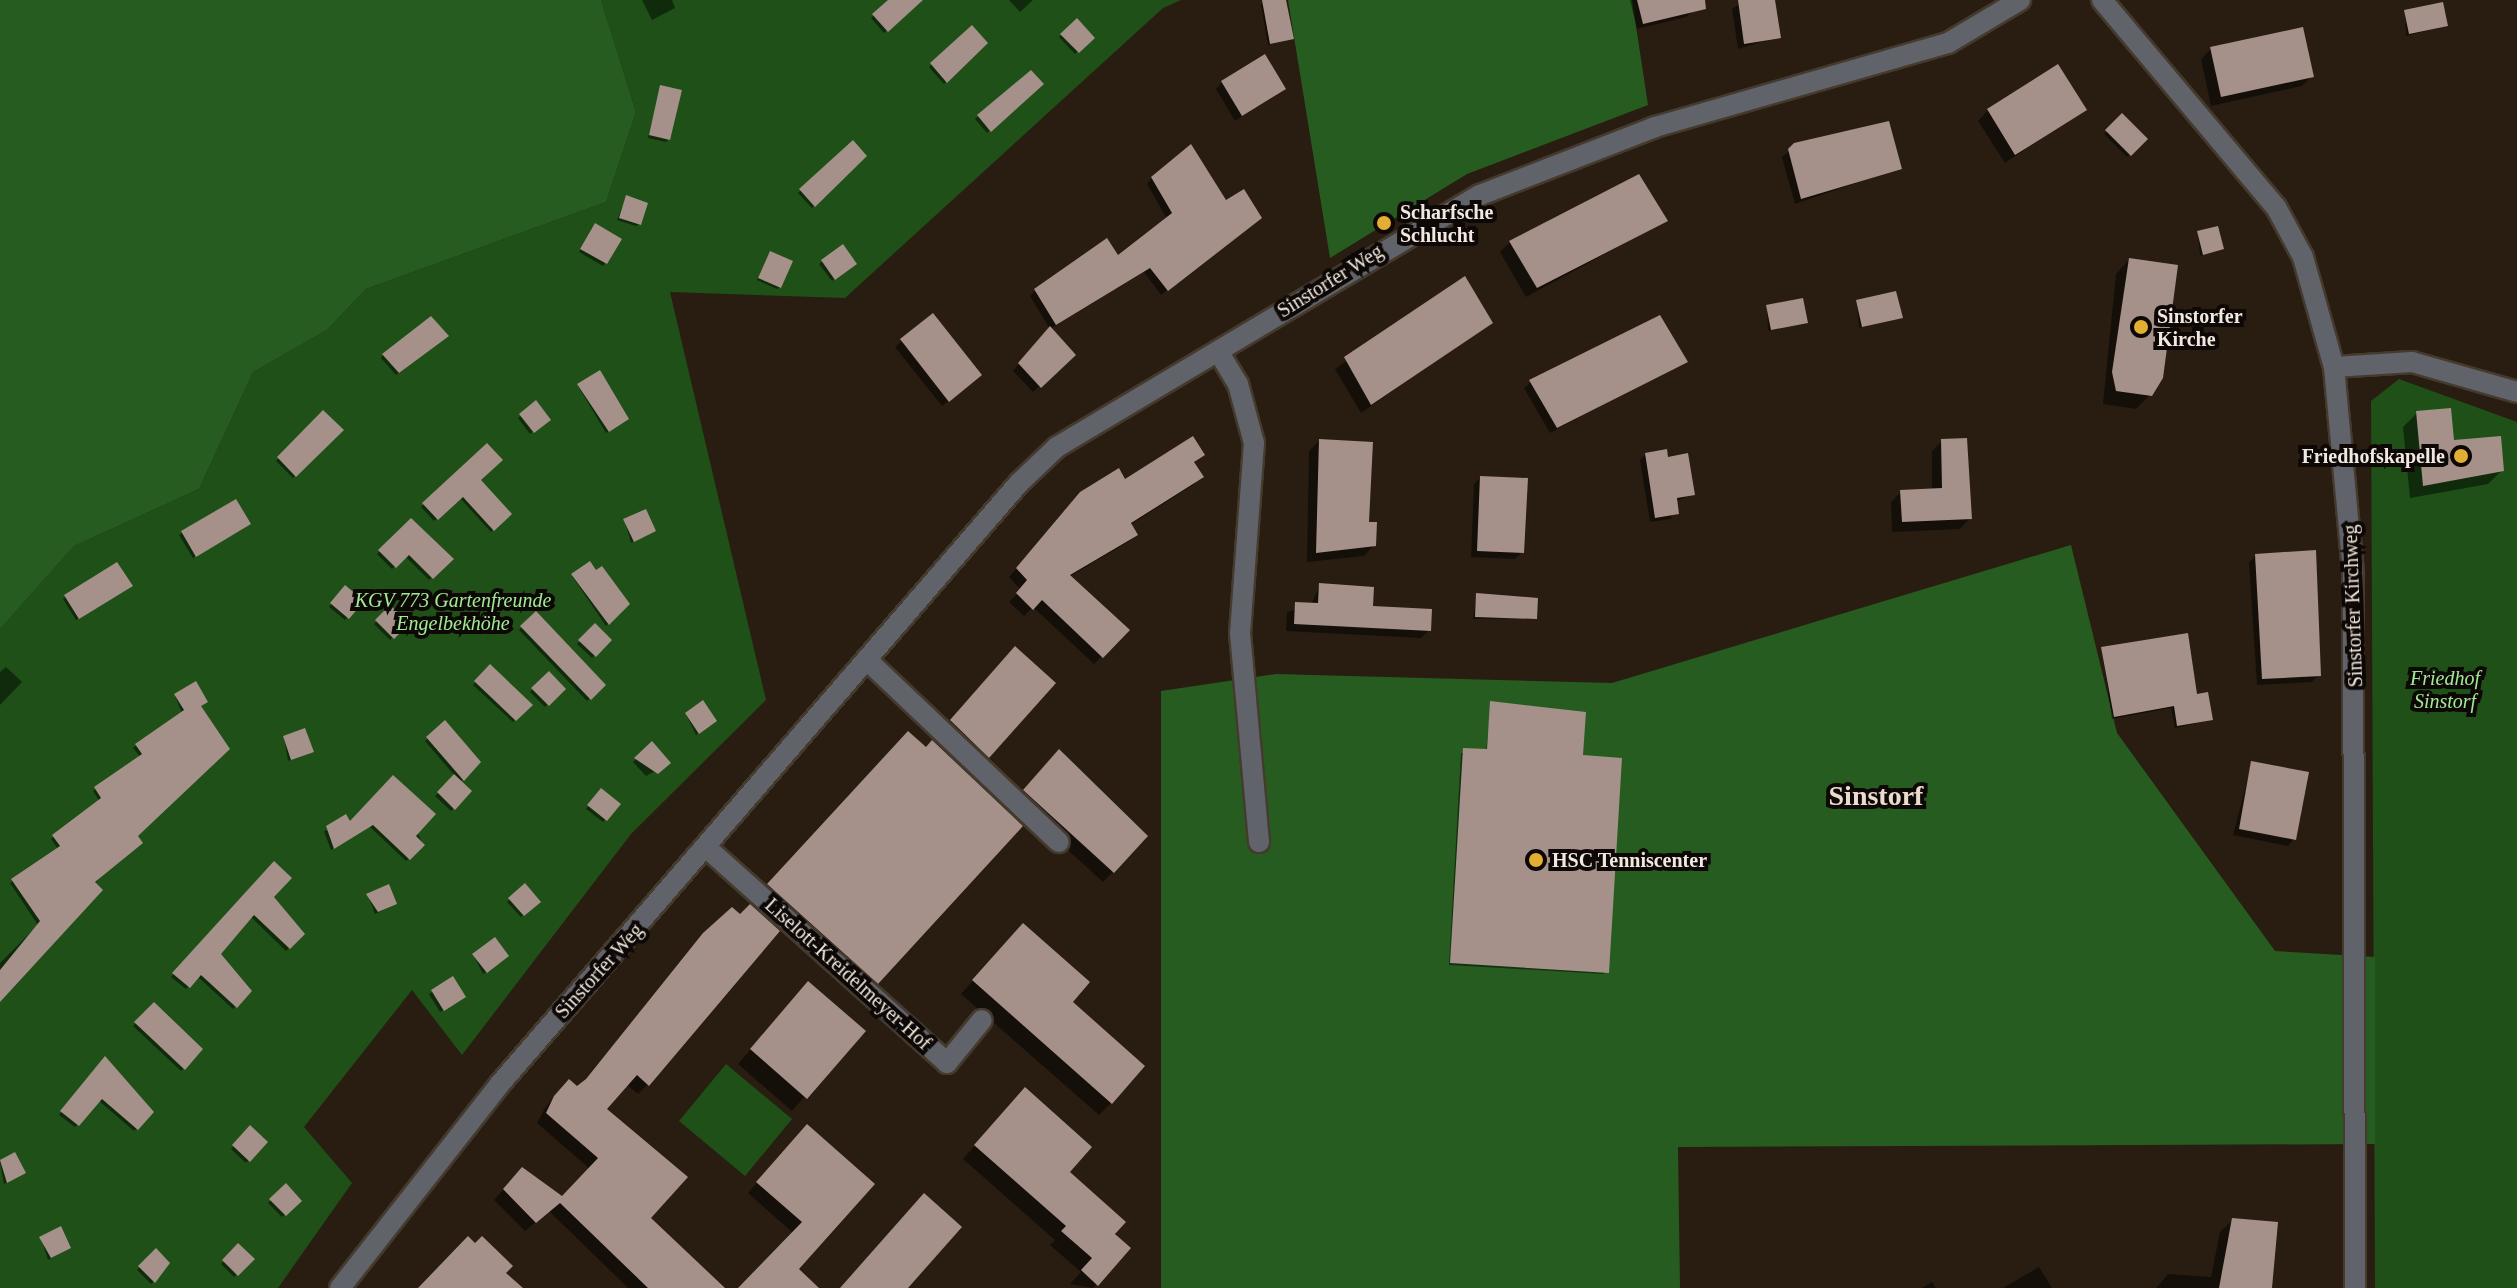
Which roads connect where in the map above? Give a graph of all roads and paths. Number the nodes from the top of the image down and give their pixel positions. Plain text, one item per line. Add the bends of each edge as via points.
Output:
1 (2020, 0) edge
2 (2102, 0) edge
3 (1218, 351) junction
4 (2334, 367) junction
5 (2517, 392) edge
6 (868, 661) junction
7 (1059, 842) dead end
8 (1259, 842) dead end
9 (708, 849) junction
10 (982, 1020) dead end
11 (340, 1288) edge
12 (2355, 1288) edge

1 - 3 street, Sinstorfer Weg via 1937,47 1655,127 1480,195
2 - 4 street, Sinstorfer Kirchweg via 2283,218 2308,269
3 - 6 street, Sinstorfer Weg via 1057,447
3 - 8 street via 1238,384 1254,443 1240,633
4 - 5 street via 2412,362
4 - 12 street, Sinstorfer Kirchweg via 2353,572
6 - 7 street
6 - 9 street, Sinstorfer Weg
9 - 10 street, Liselott-Kreidelmeyer-Hof via 947,1063
9 - 11 street, Sinstorfer Weg via 499,1085

